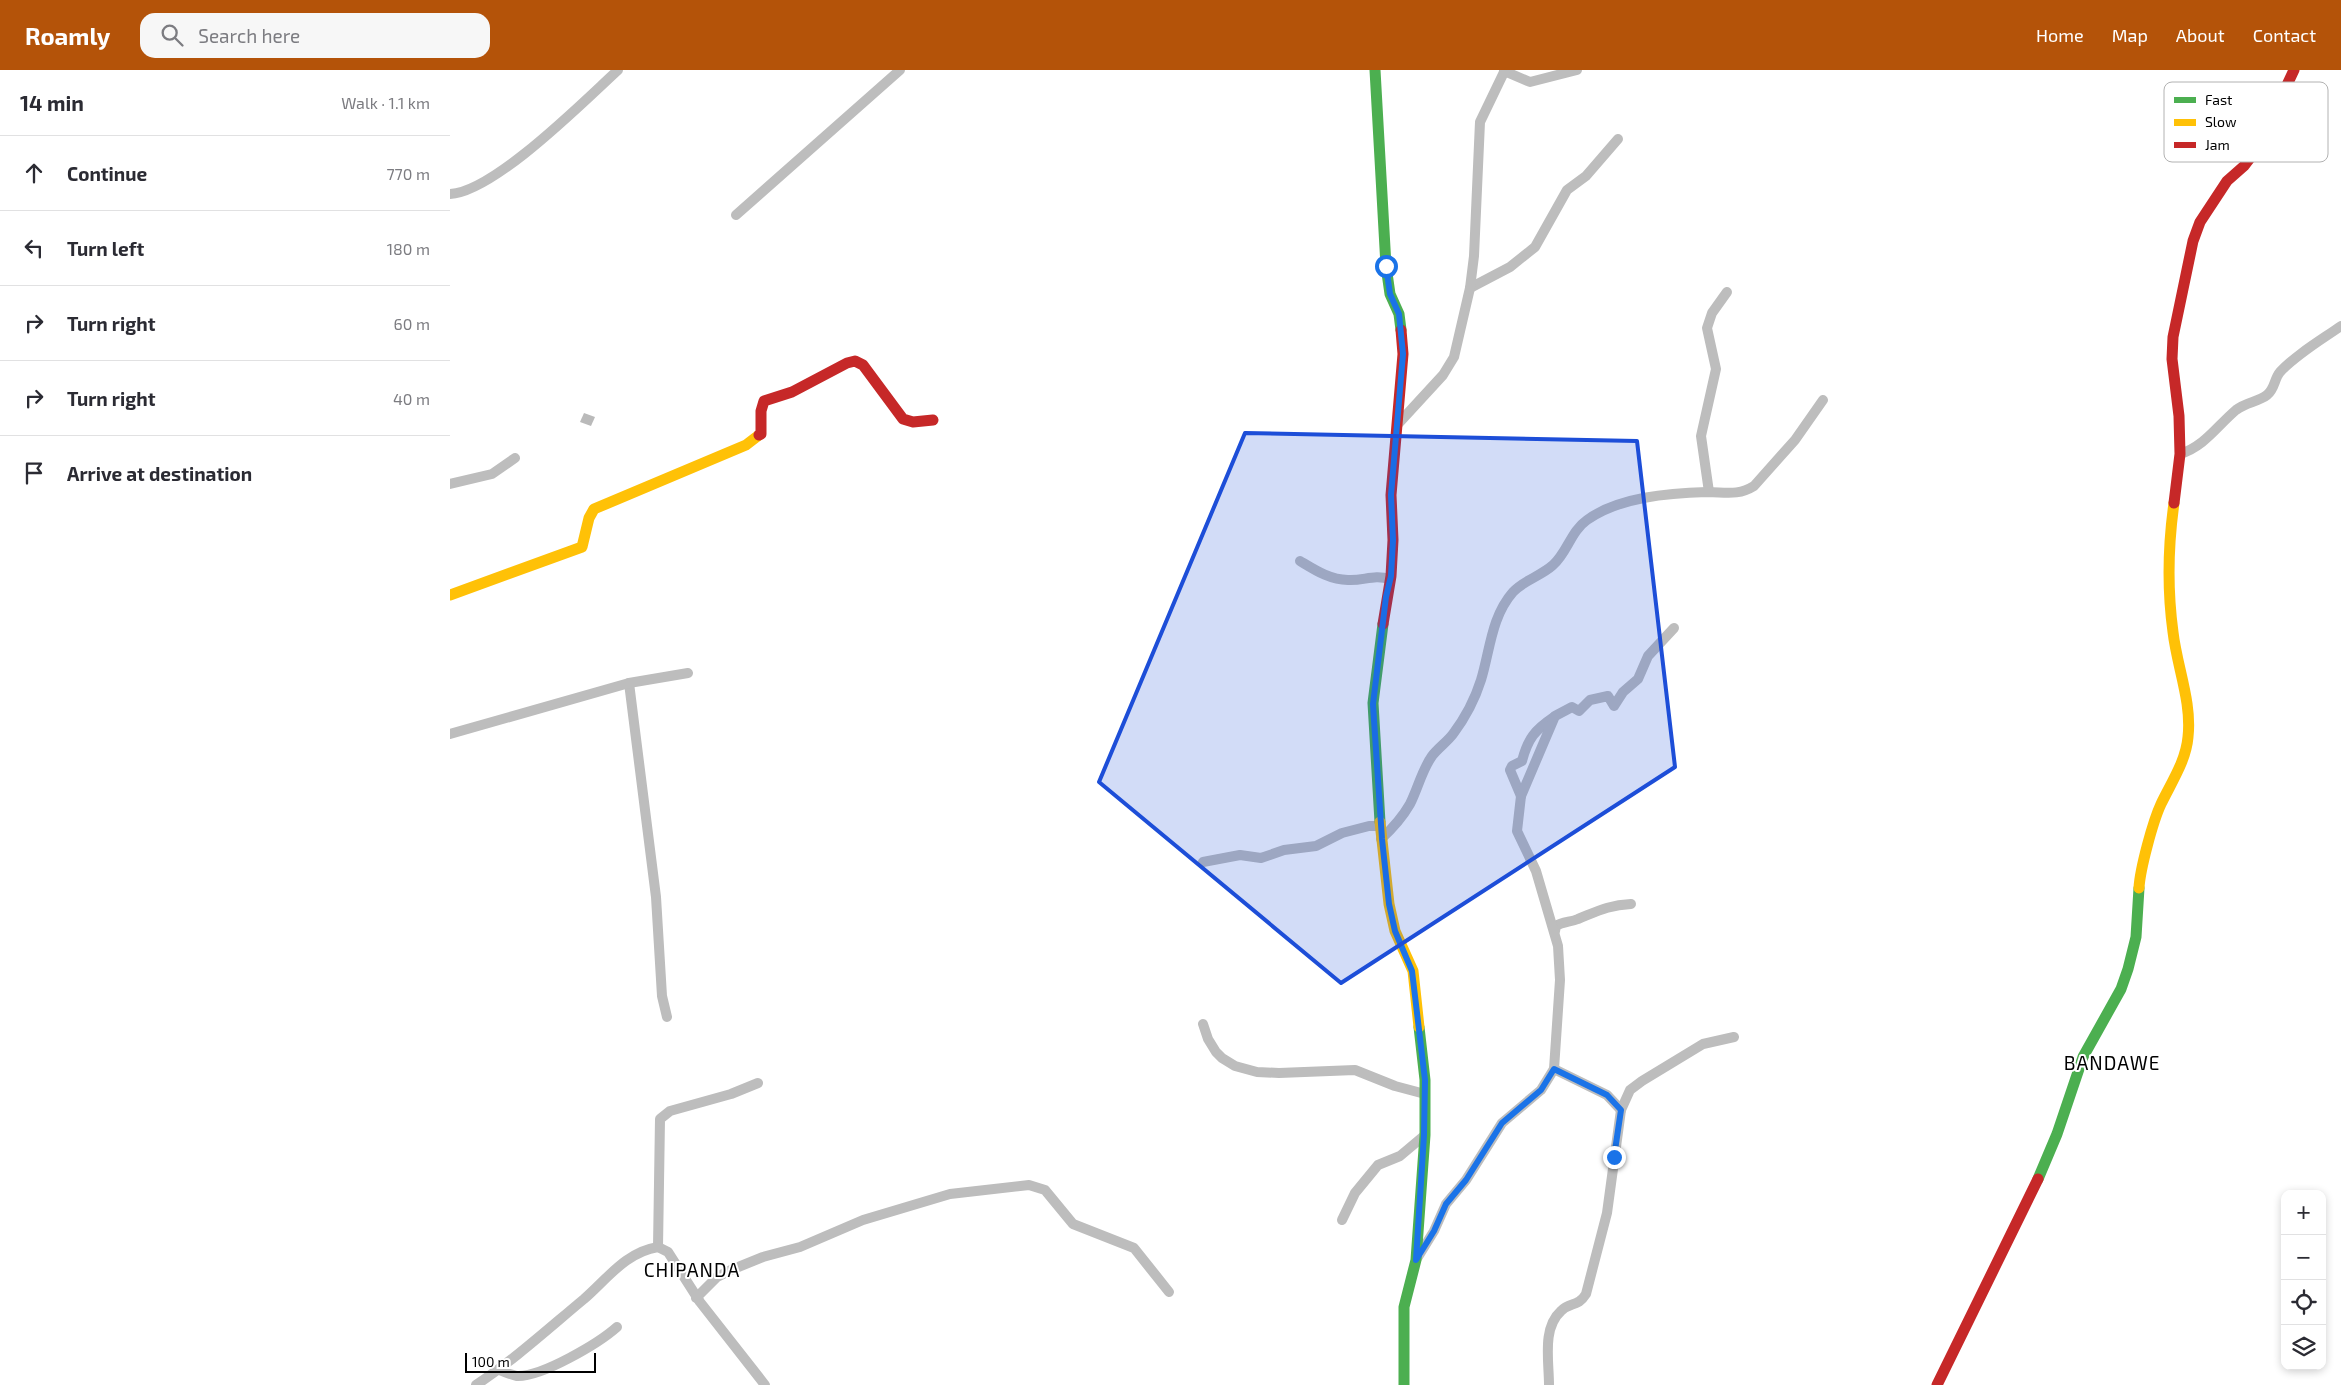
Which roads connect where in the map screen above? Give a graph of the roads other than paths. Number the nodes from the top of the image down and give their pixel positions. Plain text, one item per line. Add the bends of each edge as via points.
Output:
1 (618, 70) edge
2 (900, 70) edge
3 (1375, 70) edge
4 (1577, 70) edge
5 (2294, 70) edge
6 (1505, 71) edge
7 (2288, 82) edge
8 (1618, 139) dead end
9 (2247, 162) edge
10 (450, 194) edge
11 (736, 215) dead end
12 (1470, 288) junction
13 (1727, 292) dead end
14 (2341, 326) edge
15 (1823, 400) dead end
16 (933, 420) dead end
17 (1397, 425) junction
18 (2180, 454) junction
19 (514, 458) dead end
20 (450, 484) edge
21 (1709, 492) junction
22 (1300, 561) dead end
23 (1390, 579) junction
24 (450, 595) edge
25 (1674, 628) dead end
26 (688, 673) dead end
27 (629, 683) junction
28 (1555, 716) junction
29 (450, 734) edge
30 (1522, 796) junction
31 (1381, 826) junction
32 (1382, 839) junction
33 (1203, 862) dead end
34 (1631, 904) dead end
35 (1555, 931) junction
36 (667, 1017) dead end
37 (1203, 1024) dead end
38 (1734, 1037) dead end
39 (1554, 1069) junction
40 (758, 1084) dead end
41 (1425, 1094) junction
42 (1621, 1110) junction
43 (1424, 1135) junction
44 (1342, 1220) dead end
45 (658, 1247) junction
46 (1416, 1260) junction
47 (1169, 1292) dead end
48 (696, 1298) junction
49 (617, 1328) dead end
50 (499, 1370) junction
51 (476, 1385) edge
52 (765, 1385) edge
53 (1404, 1385) edge
54 (1549, 1385) edge
55 (1937, 1385) edge

1 - 10 street via 520,158 478,185
2 - 11 street
3 - 17 street via 1386,266 1390,294 1399,314 1402,332
4 - 6 street via 1530,82
5 - 7 street
6 - 12 street via 1480,122
8 - 12 street via 1586,176 1567,190 1535,247 1510,267
9 - 18 street via 2227,181 2205,212 2193,241 2173,338
12 - 17 street via 1450,365
13 - 21 street via 1712,312 1707,328 1716,368 1701,436
14 - 18 street via 2289,363 2278,374 2273,390 2267,396 2238,408 2204,442
15 - 21 street via 1796,440 1754,486 1740,493
16 - 24 street via 913,422 903,419 863,365 855,361 847,363 792,392 764,401 761,434 746,445 594,509 588,516 586,541 582,547
17 - 23 street via 1391,495 1393,540
18 - 55 street via 2168,544 2173,632 2189,716 2188,739 2177,774 2160,806 2140,876 2136,937 2128,969 2121,989 2083,1057 2038,1182
19 - 20 street via 492,474
21 - 32 street via 1649,498 1599,513 1579,528 1553,566 1512,593 1494,627 1481,681 1466,714 1432,757 1397,824
22 - 23 street via 1319,573 1347,580 1378,575
23 - 31 street via 1373,704
25 - 28 street via 1648,656 1638,679 1623,692 1614,706 1608,696 1590,700 1579,711 1572,707
26 - 27 street
27 - 29 street
27 - 36 street via 656,897 662,996
28 - 30 street
28 - 30 street via 1538,728 1525,749 1522,761 1510,770
30 - 35 street via 1517,831 1536,871
31 - 32 street
31 - 33 street via 1342,833 1316,846 1284,850 1261,858 1240,855
32 - 41 street via 1395,931 1416,989
34 - 35 street via 1592,911 1559,924
35 - 39 street via 1560,980
37 - 41 street via 1216,1052 1235,1066 1279,1073 1355,1070
38 - 42 street via 1703,1044 1642,1081 1630,1090
39 - 42 street via 1607,1095
39 - 46 street via 1541,1090 1502,1123 1466,1180 1446,1204
40 - 45 street via 670,1112 660,1119
41 - 43 street
42 - 54 street via 1607,1213 1586,1294 1579,1303 1563,1309 1552,1320 1548,1343
43 - 44 street via 1400,1156 1378,1165 1355,1193
43 - 46 street
45 - 48 street via 668,1252
45 - 50 street via 625,1261
46 - 53 street via 1404,1307
47 - 48 street via 1134,1248 1073,1224 1044,1190 1029,1185 950,1194 863,1220 800,1247 731,1270
48 - 52 street
49 - 50 street via 596,1343 537,1372 518,1376
50 - 51 street

